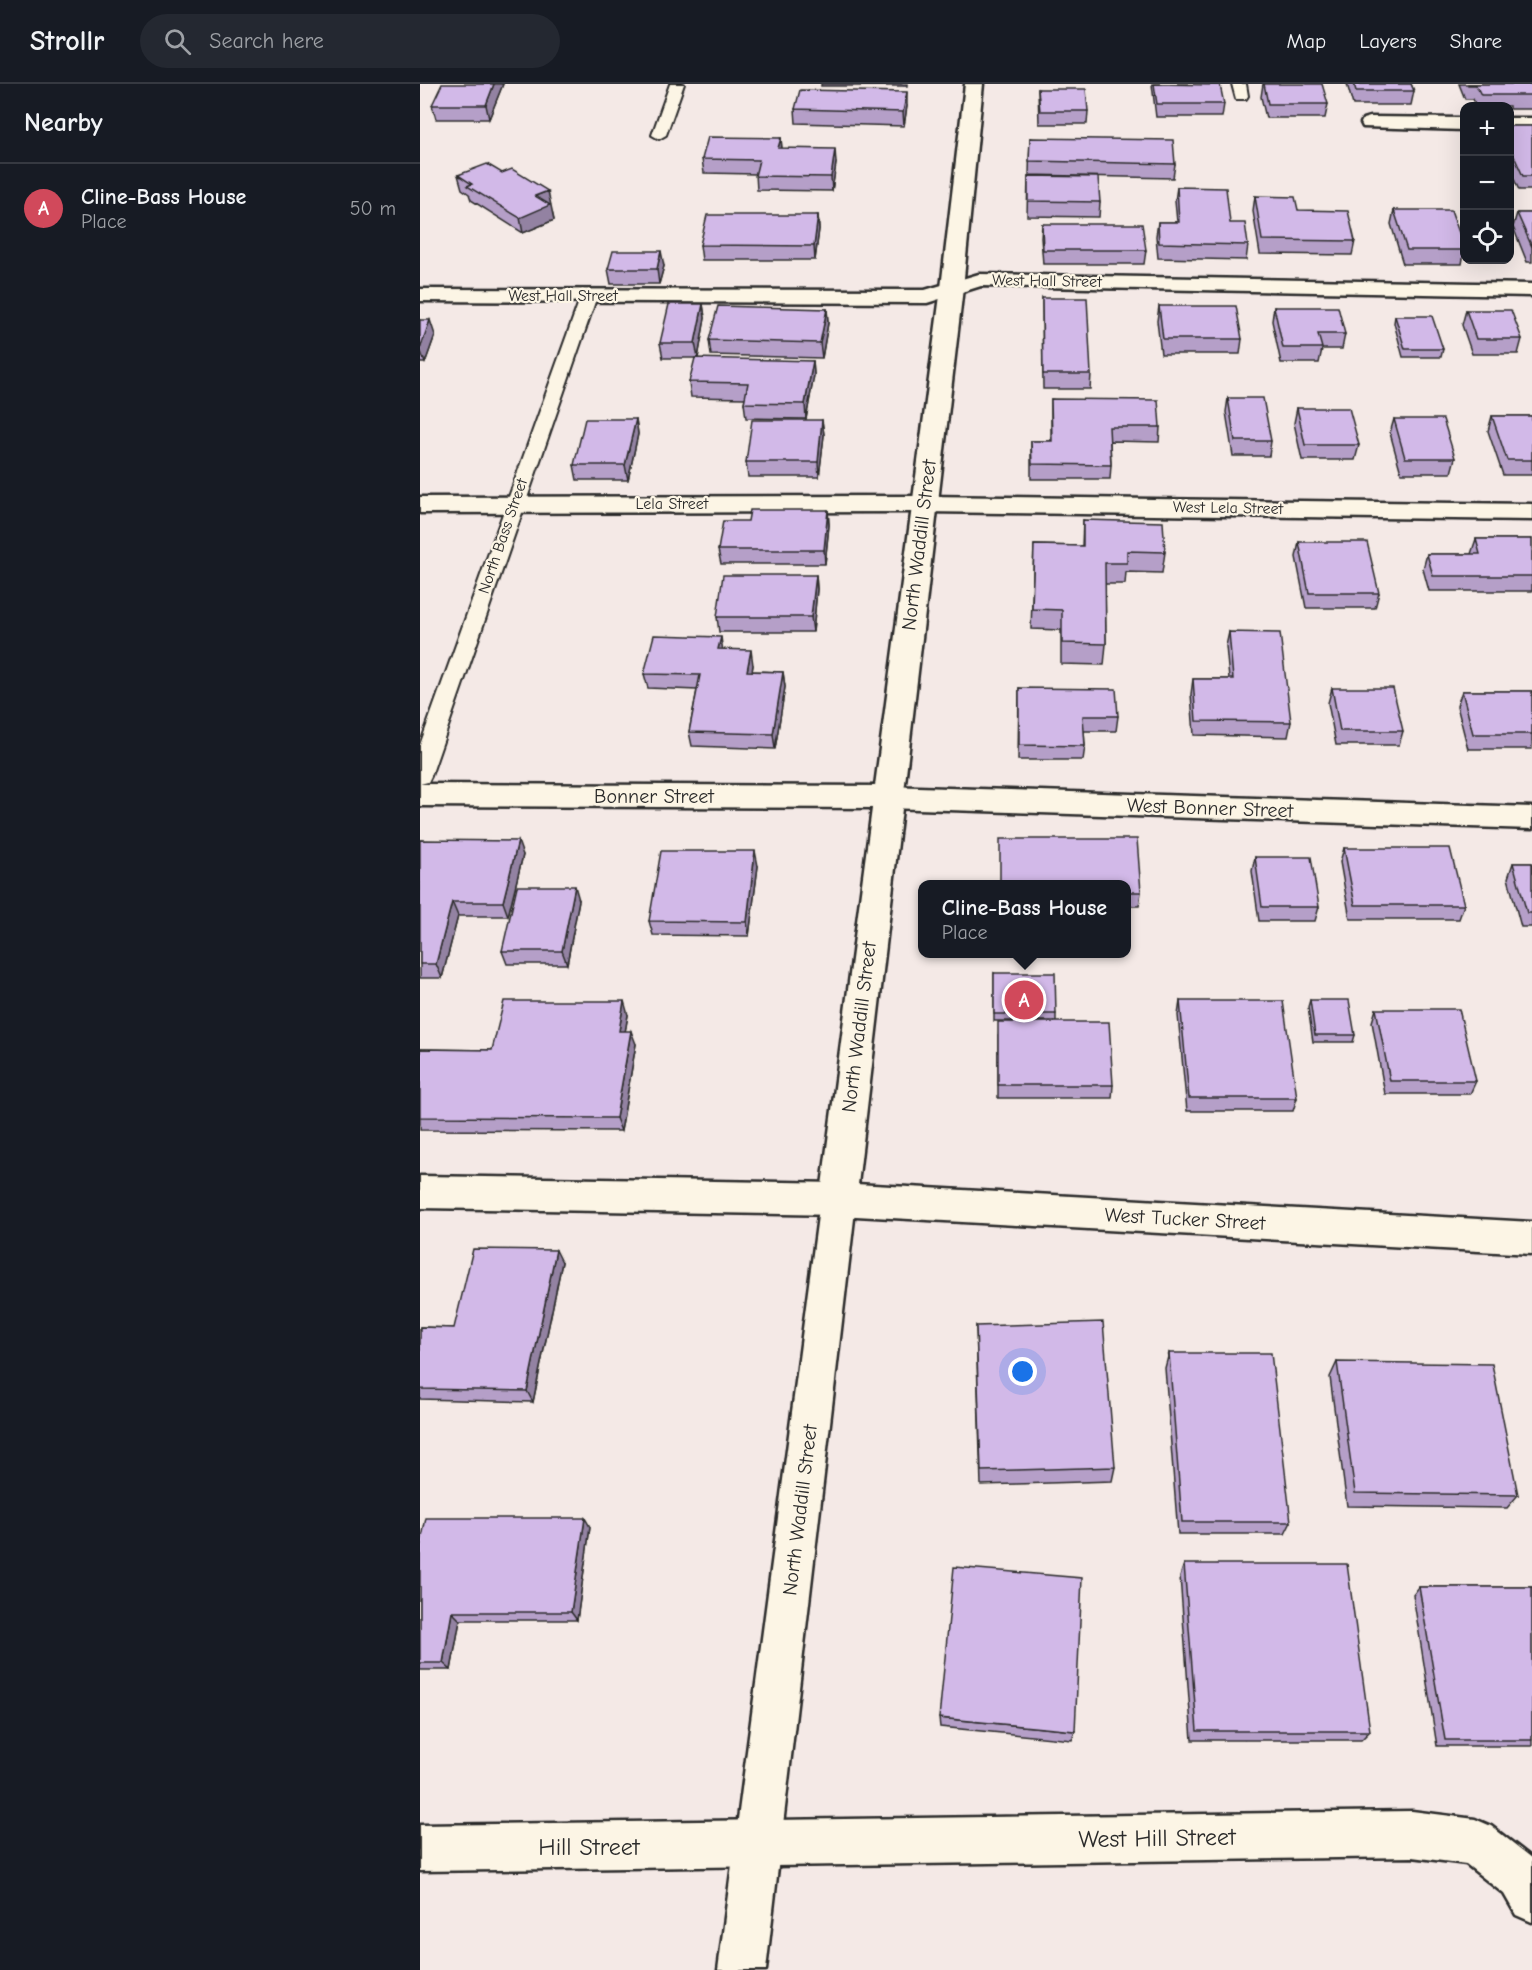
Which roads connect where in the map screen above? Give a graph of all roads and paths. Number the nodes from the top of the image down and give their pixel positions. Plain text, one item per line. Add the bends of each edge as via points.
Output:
1 (677, 84) edge
2 (974, 84) edge
3 (1370, 123) dead end
4 (1460, 124) edge
5 (1514, 124) edge
6 (1532, 124) edge
7 (659, 135) dead end
8 (952, 288) junction
9 (1532, 290) edge
10 (420, 295) edge
11 (589, 296) junction
12 (924, 504) junction
13 (420, 505) edge
14 (514, 505) junction
15 (1532, 512) edge
16 (420, 776) edge
17 (420, 795) edge
18 (887, 797) junction
19 (1532, 818) edge
20 (420, 1192) edge
21 (838, 1199) junction
22 (1532, 1238) edge
23 (757, 1845) junction
24 (420, 1848) edge
25 (1532, 1899) edge
26 (742, 1970) edge

1 - 7 lane
2 - 8 street, North Waddill Street
3 - 4 street
5 - 6 street
8 - 9 street, West Hall Street via 979,280
8 - 11 street, West Hall Street via 927,297
8 - 12 street, North Waddill Street
10 - 11 street, West Hall Street
11 - 14 lane, North Bass Street
12 - 14 street, Lela Street
12 - 15 street, West Lela Street
12 - 18 street, North Waddill Street
13 - 14 street, Lela Street
14 - 16 lane, North Bass Street
17 - 18 street, Bonner Street
18 - 19 street, West Bonner Street
18 - 21 street, North Waddill Street
20 - 21 street, West Tucker Street
21 - 22 street, West Tucker Street
21 - 23 street, North Waddill Street
23 - 24 street, Hill Street
23 - 25 street, West Hill Street via 1412,1834 1475,1842 1520,1878
23 - 26 street, North Waddill Street

